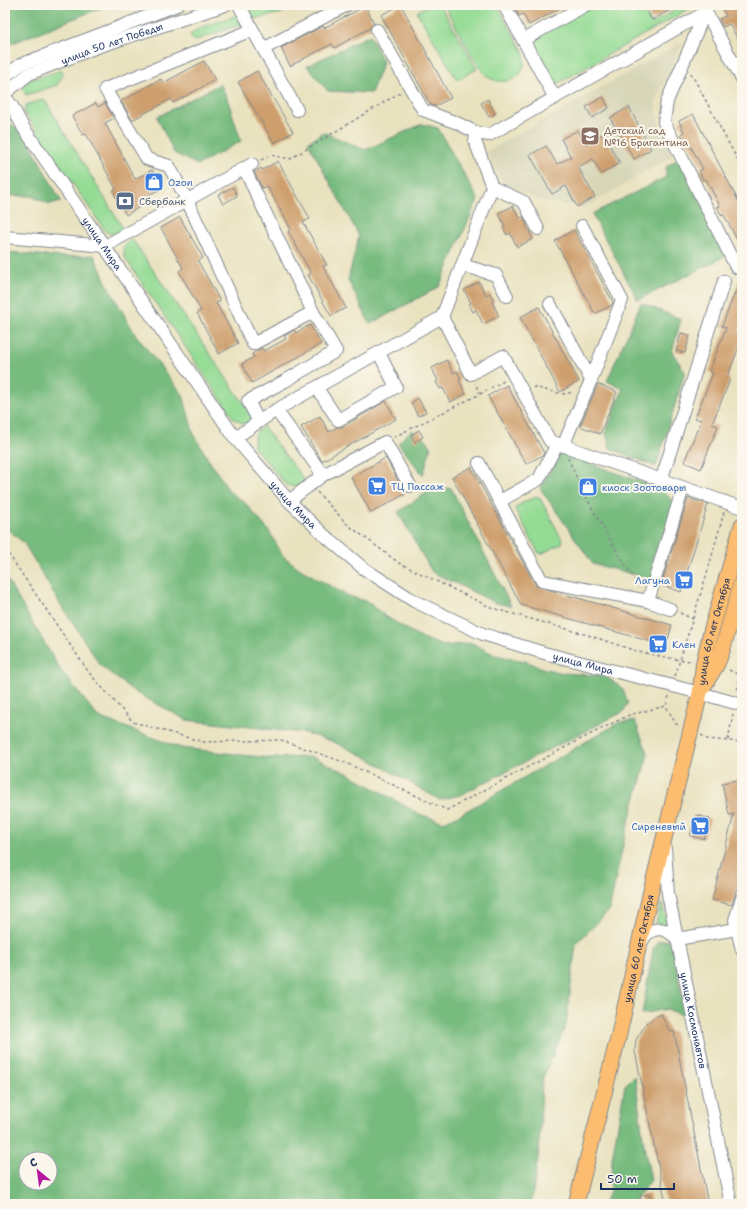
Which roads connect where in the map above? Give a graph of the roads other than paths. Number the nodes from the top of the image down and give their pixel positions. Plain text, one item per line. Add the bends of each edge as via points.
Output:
1 (177, 5) edge
2 (225, 5) edge
3 (239, 5) edge
4 (347, 5) edge
5 (504, 5) edge
6 (586, 5) edge
7 (707, 9) edge
8 (252, 30) junction
9 (377, 30) dead end
10 (523, 40) junction
11 (263, 49) junction
12 (5, 76) edge
13 (742, 79) edge
14 (5, 93) edge
15 (5, 97) edge
16 (555, 98) junction
17 (297, 110) dead end
18 (477, 133) junction
19 (492, 187) junction
20 (187, 200) junction
21 (582, 226) dead end
22 (538, 229) dead end
23 (5, 237) edge
24 (105, 246) junction
25 (462, 265) junction
26 (742, 270) edge
27 (724, 281) dead end
28 (507, 296) dead end
29 (550, 304) dead end
30 (312, 312) junction
31 (442, 317) junction
32 (379, 353) junction
33 (589, 386) junction
34 (317, 388) junction
35 (276, 410) junction
36 (259, 422) junction
37 (234, 438) junction
38 (560, 445) junction
39 (479, 463) dead end
40 (323, 475) junction
41 (661, 481) junction
42 (410, 486) dead end
43 (683, 488) junction
44 (289, 501) junction
45 (500, 501) junction
46 (742, 508) edge
47 (742, 525) edge
48 (742, 581) edge
49 (648, 601) junction
50 (670, 609) road end
51 (710, 662) junction
52 (700, 693) junction
53 (738, 704) edge
54 (664, 835) junction
55 (668, 894) junction
56 (650, 895) junction
57 (742, 898) edge
58 (738, 928) junction
59 (677, 939) junction
60 (742, 950) edge
61 (638, 951) junction
62 (576, 1204) edge
63 (731, 1204) edge

1 - 12 street, улица 50 лет Победы via 22,64
2 - 14 street, улица 50 лет Победы via 76,55 29,74
3 - 8 street
4 - 11 street
5 - 10 street
6 - 10 street
7 - 13 street
7 - 16 street
7 - 26 street via 667,101 664,122 736,268
8 - 11 street
8 - 20 street via 106,89 147,159 169,166
9 - 18 street via 423,110 457,122
10 - 16 street
11 - 17 street
15 - 24 street, улица Мира
16 - 18 street via 489,135
18 - 19 street via 475,141
19 - 22 street via 524,202
19 - 25 street
20 - 24 street
20 - 30 street via 253,344
20 - 30 street via 248,166
21 - 33 street via 622,300
23 - 24 street
24 - 37 street, улица Мира
25 - 28 street via 496,275
25 - 31 street
27 - 41 street
29 - 33 street
30 - 36 street via 336,351 248,401
31 - 32 street
31 - 38 street via 471,374 503,356 550,441
32 - 34 street
32 - 34 street via 396,387 338,420
33 - 38 street
34 - 35 street
35 - 36 street
35 - 40 street
36 - 37 street
37 - 44 street, улица Мира
38 - 41 street
38 - 45 street via 539,479
39 - 45 street
40 - 42 street via 385,442
40 - 44 street
41 - 43 street
43 - 46 street
43 - 49 street
44 - 52 street, улица Мира via 324,536 363,568 414,601 483,634 544,653
45 - 49 street via 542,581
47 - 51 main road, улица 60 лет Октября via 711,632
48 - 51 main road, улица 60 лет Октября
49 - 50 street
51 - 52 main road, улица 60 лет Октября
52 - 53 street, улица Мира
52 - 54 main road, улица 60 лет Октября
54 - 55 street, улица Космонавтов
54 - 56 main road, улица 60 лет Октября
55 - 56 street via 661,886 655,888
55 - 59 street, улица Космонавтов
56 - 61 main road, улица 60 лет Октября
57 - 58 street via 735,920
58 - 59 street
58 - 60 street
59 - 61 street via 671,932 663,929 654,930 645,935
59 - 63 street, улица Космонавтов
61 - 62 main road, улица 60 лет Октября

